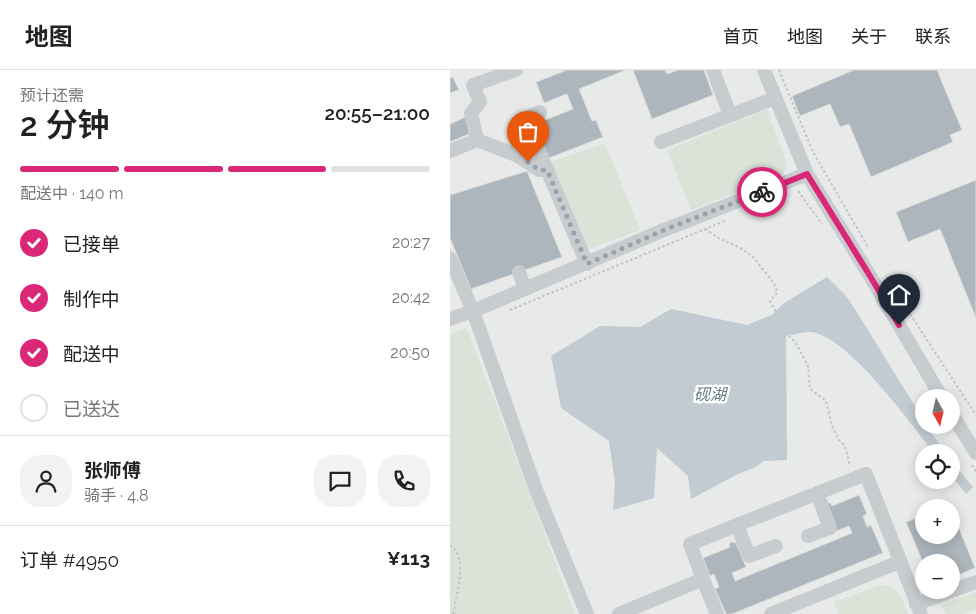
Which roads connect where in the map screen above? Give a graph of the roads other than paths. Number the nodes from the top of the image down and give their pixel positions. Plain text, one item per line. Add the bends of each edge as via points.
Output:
1 (516, 70) edge
2 (713, 70) edge
3 (764, 70) edge
4 (775, 98) junction
5 (540, 112) dead end
6 (730, 115) junction
7 (477, 140) junction
8 (662, 142) dead end
9 (450, 151) edge
10 (547, 170) junction
11 (807, 174) junction
12 (450, 258) edge
13 (587, 264) junction
14 (519, 272) dead end
15 (525, 289) junction
16 (473, 311) junction
17 (450, 319) edge
18 (937, 389) edge
19 (960, 427) edge
20 (976, 453) edge
21 (817, 494) junction
22 (737, 525) junction
23 (808, 536) dead end
24 (776, 546) dead end
25 (899, 562) junction
26 (703, 579) junction
27 (976, 582) edge
28 (918, 609) edge
29 (587, 614) edge
30 (619, 614) edge
31 (717, 614) edge
32 (771, 614) edge

1 - 7 street via 473,85 480,102 471,113
2 - 6 street
3 - 4 street
4 - 6 street
4 - 11 street
5 - 10 street via 531,116 531,132
6 - 8 street
7 - 9 street
7 - 10 street via 516,155 539,170
10 - 13 street
11 - 13 street
11 - 18 street
12 - 16 street
13 - 15 street
14 - 15 street
15 - 16 street
16 - 17 street
16 - 29 street via 536,490
19 - 20 street
21 - 22 street
21 - 23 street via 830,528
21 - 25 street via 866,474
22 - 24 street via 749,556
22 - 26 street via 690,544
25 - 28 street
25 - 32 street
26 - 30 street
26 - 31 street
27 - 28 street

